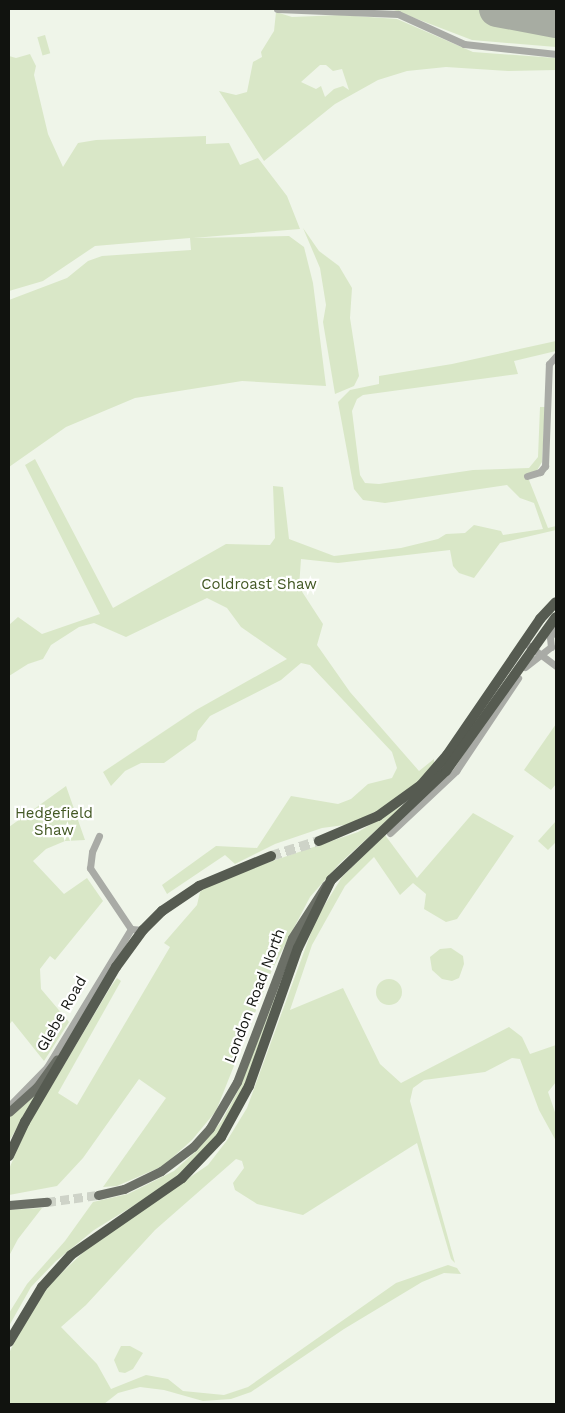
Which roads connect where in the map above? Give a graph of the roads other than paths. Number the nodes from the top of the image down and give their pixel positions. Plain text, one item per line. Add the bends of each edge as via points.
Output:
1 (277, 9) edge
2 (556, 54) edge
3 (556, 356) edge
4 (528, 476) dead end
5 (556, 602) edge
6 (556, 617) edge
7 (556, 628) edge
8 (528, 645) junction
9 (542, 656) junction
10 (523, 665) junction
11 (556, 666) edge
12 (390, 833) dead end
13 (100, 836) dead end
14 (320, 841) tunnel mouth
15 (271, 856) tunnel mouth
16 (331, 880) junction
17 (130, 929) junction
18 (143, 930) junction
19 (70, 1047) junction
20 (9, 1106) edge
21 (9, 1112) edge
22 (9, 1156) edge
23 (98, 1195) tunnel mouth
24 (47, 1202) tunnel mouth
25 (9, 1206) edge
26 (9, 1342) edge

1 - 2 street via 398,14 464,44
3 - 4 street via 549,364 545,466 540,472
5 - 8 highway
6 - 8 highway
7 - 9 street via 550,638 550,647
8 - 9 street
8 - 10 highway, London Road North
8 - 14 highway via 421,785 378,816
9 - 10 street, London Road North
9 - 11 street
10 - 12 street, London Road North via 456,771
10 - 16 highway, London Road North via 446,771
13 - 17 street via 90,859 90,868
15 - 18 highway via 192,889
16 - 23 main road, London Road North via 315,898 292,938 238,1082 210,1128 193,1148 162,1171 124,1189
16 - 26 highway via 298,948 249,1086 221,1137 182,1178 71,1255 42,1287
17 - 18 street
17 - 20 street, Glebe Road via 47,1067
18 - 19 highway via 116,967
19 - 21 main road via 37,1087
19 - 22 highway via 25,1122
24 - 25 main road

